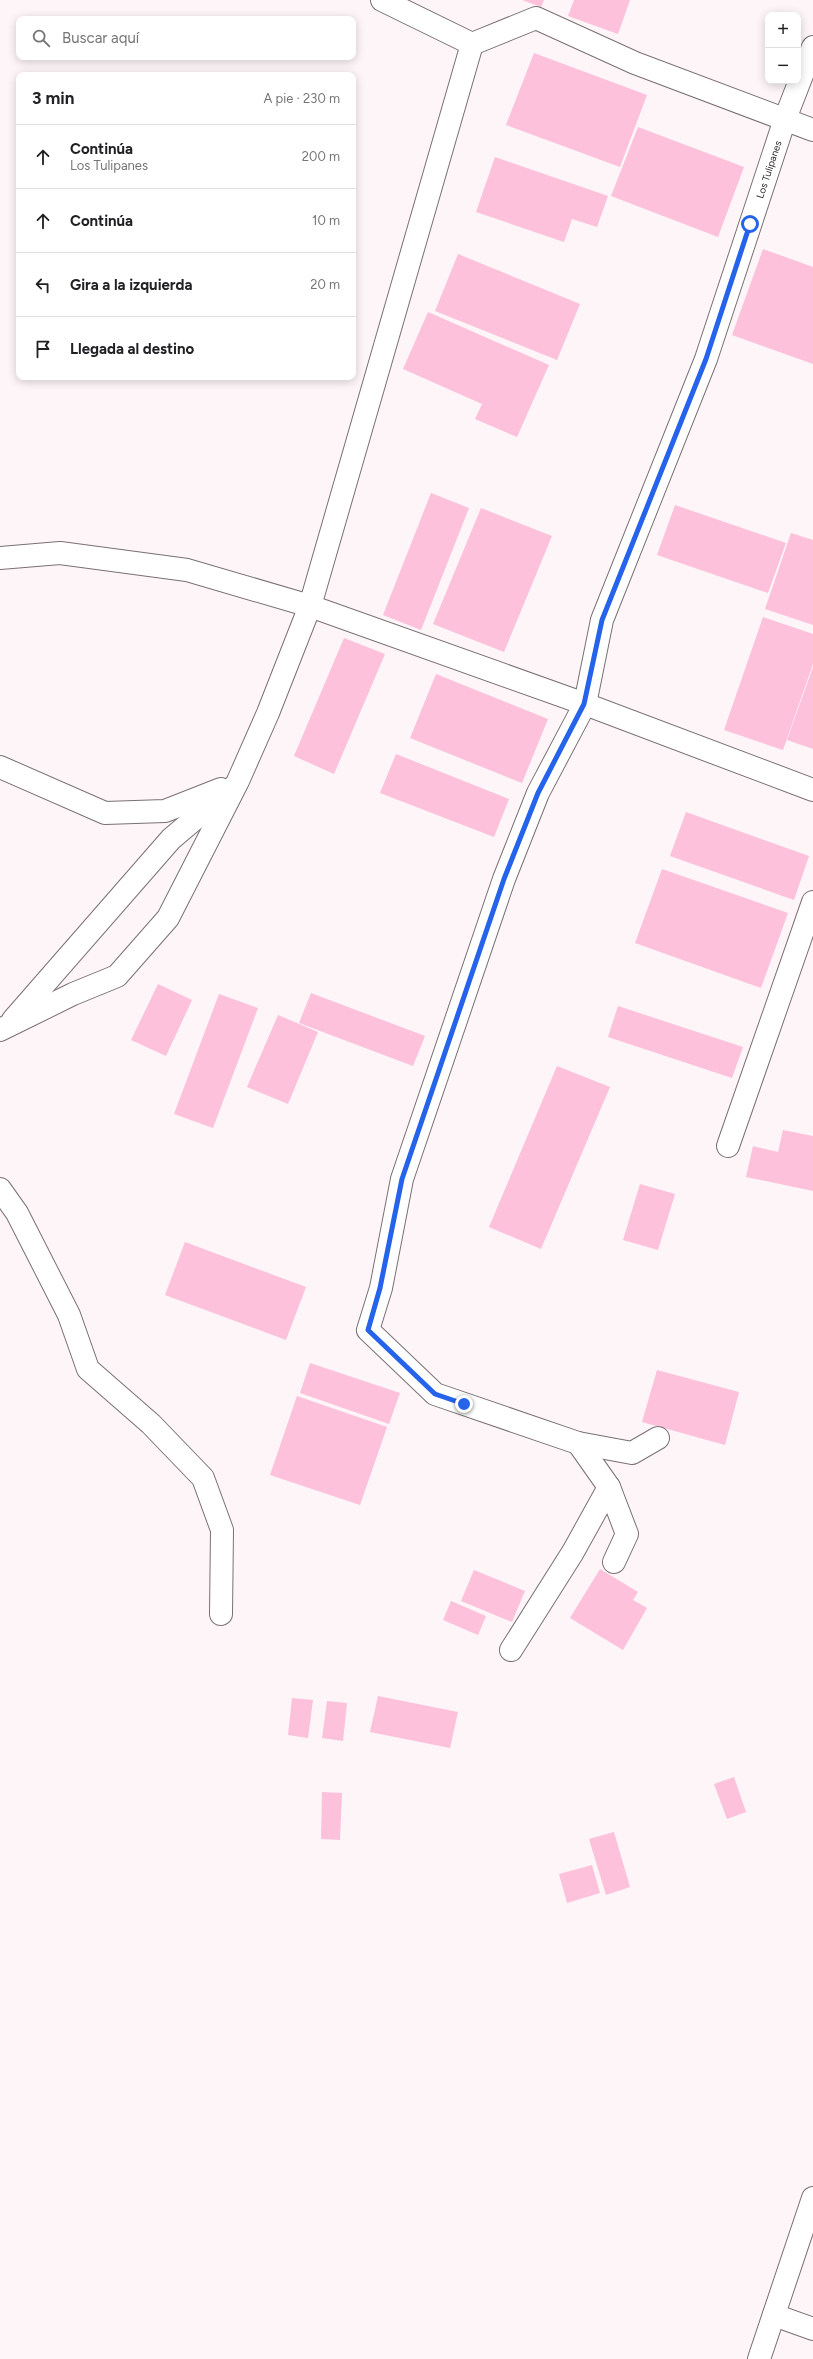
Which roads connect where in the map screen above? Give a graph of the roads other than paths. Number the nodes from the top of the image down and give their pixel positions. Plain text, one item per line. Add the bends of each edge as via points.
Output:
1 (382, 0) edge
2 (472, 44) junction
3 (813, 47) edge
4 (785, 119) junction
5 (813, 130) edge
6 (0, 558) edge
7 (310, 606) junction
8 (584, 704) junction
9 (0, 767) edge
10 (238, 782) junction
11 (813, 790) edge
12 (813, 902) edge
13 (3, 1029) edge
14 (728, 1146) dead end
15 (0, 1189) edge
16 (658, 1438) dead end
17 (578, 1443) junction
18 (609, 1487) junction
19 (614, 1562) dead end
20 (221, 1614) dead end
21 (511, 1650) dead end
22 (813, 2198) edge
23 (774, 2314) junction
24 (813, 2329) edge
25 (759, 2359) edge

1 - 2 street
2 - 4 street via 536,18 635,63
2 - 7 street
3 - 4 street, Los Tulipanes
4 - 5 street
4 - 8 street, Los Tulipanes via 706,359 602,620
6 - 7 street via 60,553 187,570
7 - 8 street
7 - 10 street via 268,714
8 - 11 street
8 - 17 street, Los Tulipanes via 538,793 504,879 402,1179 380,1288 368,1330 435,1394
9 - 10 street via 105,812 165,811
10 - 13 street via 171,839
10 - 13 street via 168,918 117,976
12 - 14 street
15 - 20 street via 17,1213 69,1315 88,1369 151,1424 203,1478 222,1530
16 - 17 street via 632,1453
17 - 18 street
18 - 19 street via 627,1534
18 - 21 street via 573,1552
22 - 23 street
23 - 24 street
23 - 25 street

